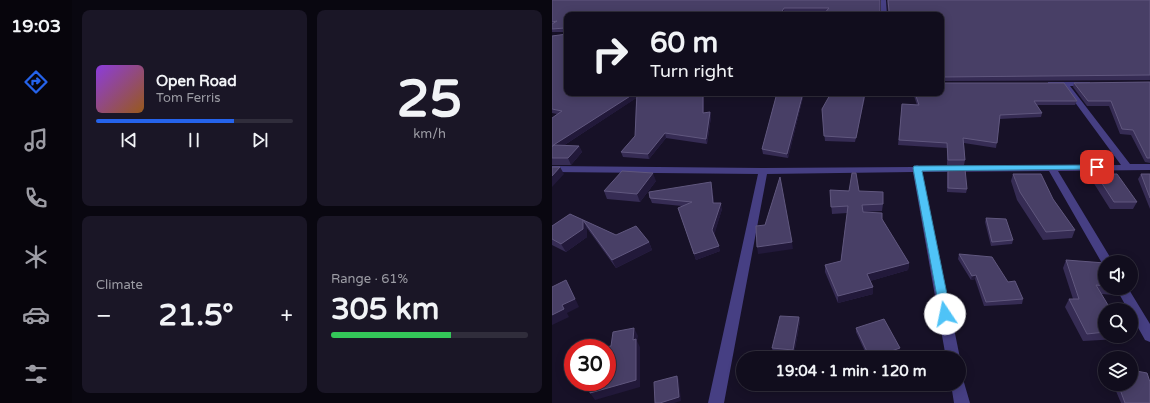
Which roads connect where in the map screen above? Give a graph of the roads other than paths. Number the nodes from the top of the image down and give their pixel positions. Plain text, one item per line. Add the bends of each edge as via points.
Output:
1 (884, 0) edge
2 (884, 12) edge
3 (1042, 84) edge
4 (1065, 84) junction
5 (1095, 84) edge
6 (1127, 166) junction
7 (1150, 167) edge
8 (917, 168) junction
9 (1052, 168) junction
10 (552, 169) edge
11 (763, 171) junction
12 (1103, 255) edge
13 (1126, 295) edge
14 (1150, 336) edge
15 (952, 351) edge
16 (959, 391) edge
17 (716, 403) edge
18 (962, 403) edge

1 - 2 street
3 - 4 street
4 - 5 street
4 - 6 street
6 - 7 street
6 - 9 street
8 - 9 street
8 - 11 street
8 - 15 street
9 - 12 street
10 - 11 street
11 - 17 street
13 - 14 street
16 - 18 street

